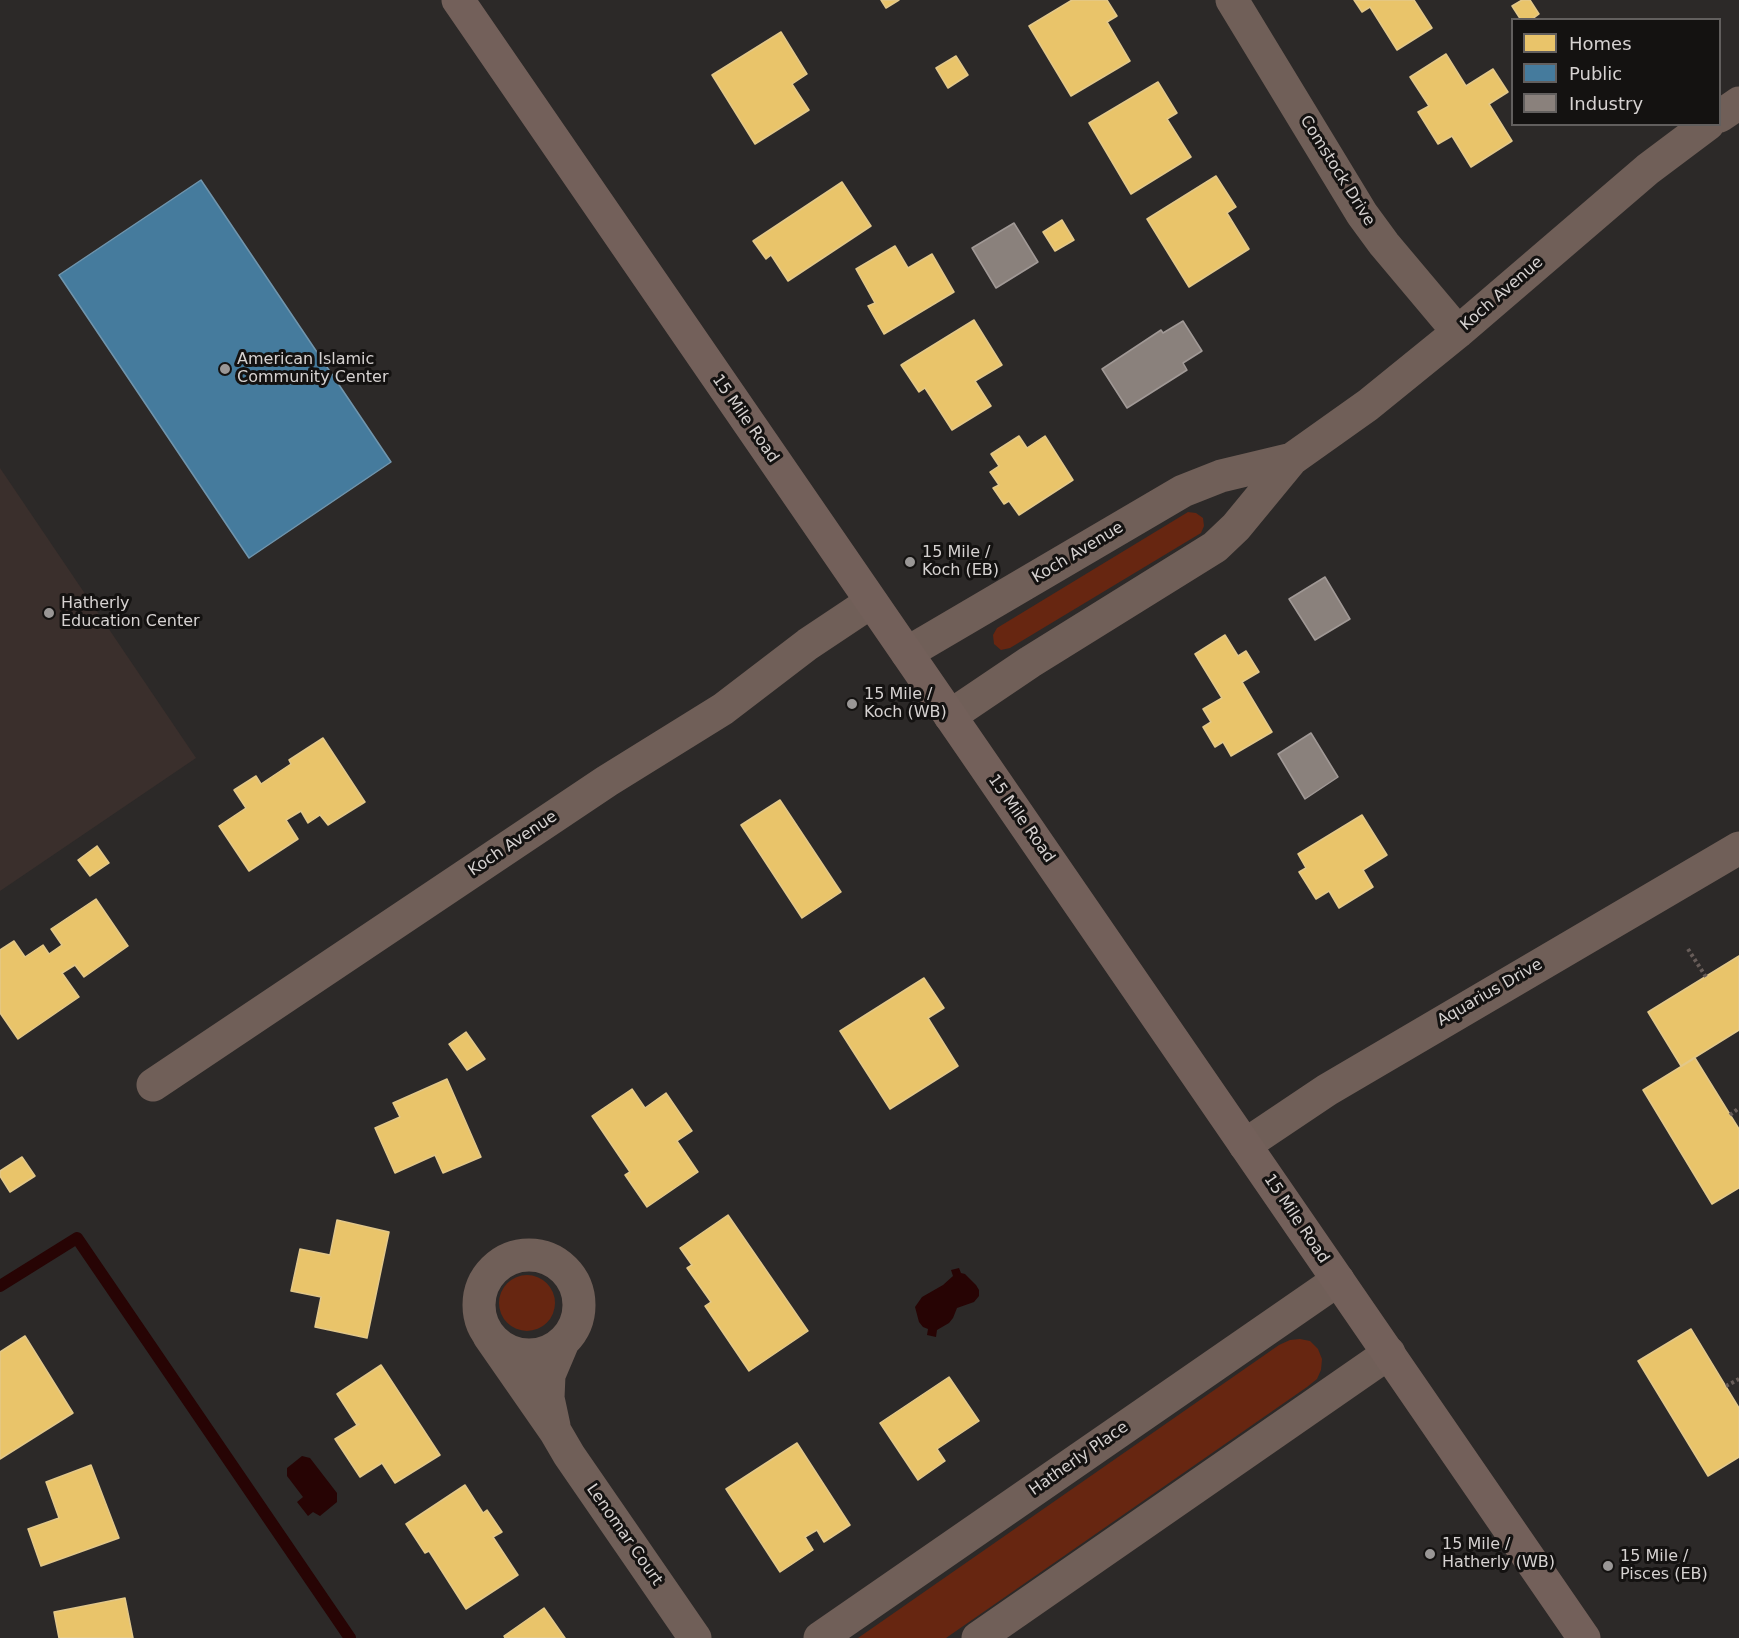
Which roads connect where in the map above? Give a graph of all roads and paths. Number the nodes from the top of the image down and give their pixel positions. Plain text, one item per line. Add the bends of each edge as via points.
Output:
1 (458, 0) edge
2 (1232, 0) edge
3 (1739, 103) edge
4 (1721, 115) edge
5 (1705, 126) edge
6 (1458, 332) junction
7 (1292, 459) junction
8 (871, 602) junction
9 (907, 654) junction
10 (950, 716) junction
11 (1739, 848) edge
12 (1688, 949) dead end
13 (1706, 977) dead end
14 (153, 1085) dead end
15 (1739, 1108) edge
16 (1730, 1115) dead end
17 (1245, 1145) junction
18 (1338, 1280) junction
19 (489, 1336) junction
20 (563, 1341) junction
21 (1389, 1353) junction
22 (1739, 1379) edge
23 (1726, 1386) dead end
24 (555, 1431) junction
25 (695, 1638) edge
26 (820, 1638) edge
27 (978, 1638) edge
28 (1584, 1638) edge

1 - 8 main road, 15 Mile Road
2 - 6 street, Comstock Drive via 1362,214
3 - 4 street
5 - 6 street, Koch Avenue via 1648,169
6 - 7 street, Koch Avenue via 1368,405
7 - 9 street, Koch Avenue via 1221,476 1183,491
7 - 10 street, Koch Avenue via 1215,547
8 - 9 main road, 15 Mile Road
8 - 14 street, Koch Avenue via 723,709 607,781
9 - 10 main road, 15 Mile Road
10 - 17 main road, 15 Mile Road
11 - 17 street, Aquarius Drive via 1327,1090
12 - 13 path
15 - 16 path
17 - 18 main road, 15 Mile Road
18 - 21 main road, 15 Mile Road
18 - 26 street, Hatherly Place
19 - 20 street via 517,1354 550,1351
19 - 20 street, Lenomar Court via 479,1305 489,1274 508,1259 533,1254 563,1267 579,1296 574,1328
19 - 24 street, Lenomar Court
20 - 24 street, Lenomar Court via 549,1374 548,1398
21 - 27 street
21 - 28 main road, 15 Mile Road
22 - 23 path
24 - 25 street, Lenomar Court

